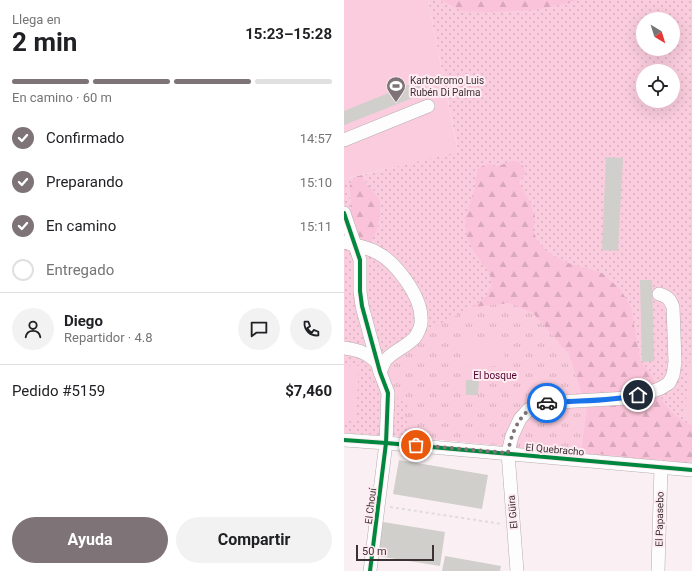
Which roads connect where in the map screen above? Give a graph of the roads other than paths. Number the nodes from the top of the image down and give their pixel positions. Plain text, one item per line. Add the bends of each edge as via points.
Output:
1 (428, 106) dead end
2 (344, 140) edge
3 (344, 214) edge
4 (350, 243) edge
5 (659, 294) dead end
6 (344, 348) edge
7 (379, 368) junction
8 (344, 440) edge
9 (386, 443) junction
10 (508, 453) junction
11 (660, 467) junction
12 (692, 470) edge
13 (370, 571) edge
14 (517, 571) edge
15 (658, 571) edge

1 - 2 street
3 - 4 street, El Chouí
4 - 7 street, El Chouí via 360,260 362,306
4 - 7 street via 376,251 388,260 407,280 421,313 422,320 416,336
5 - 10 street, El Güira via 666,296 673,307 675,362 669,383 648,393 628,398 542,403 528,410 520,419
6 - 7 street via 367,354
7 - 9 street, El Chouí via 388,392
8 - 9 street, El Quebracho
9 - 10 street, El Quebracho
9 - 13 street, El Chouí
10 - 11 street, El Quebracho
10 - 14 street, El Güira
11 - 12 street, El Quebracho
11 - 15 street, El Papasebo

